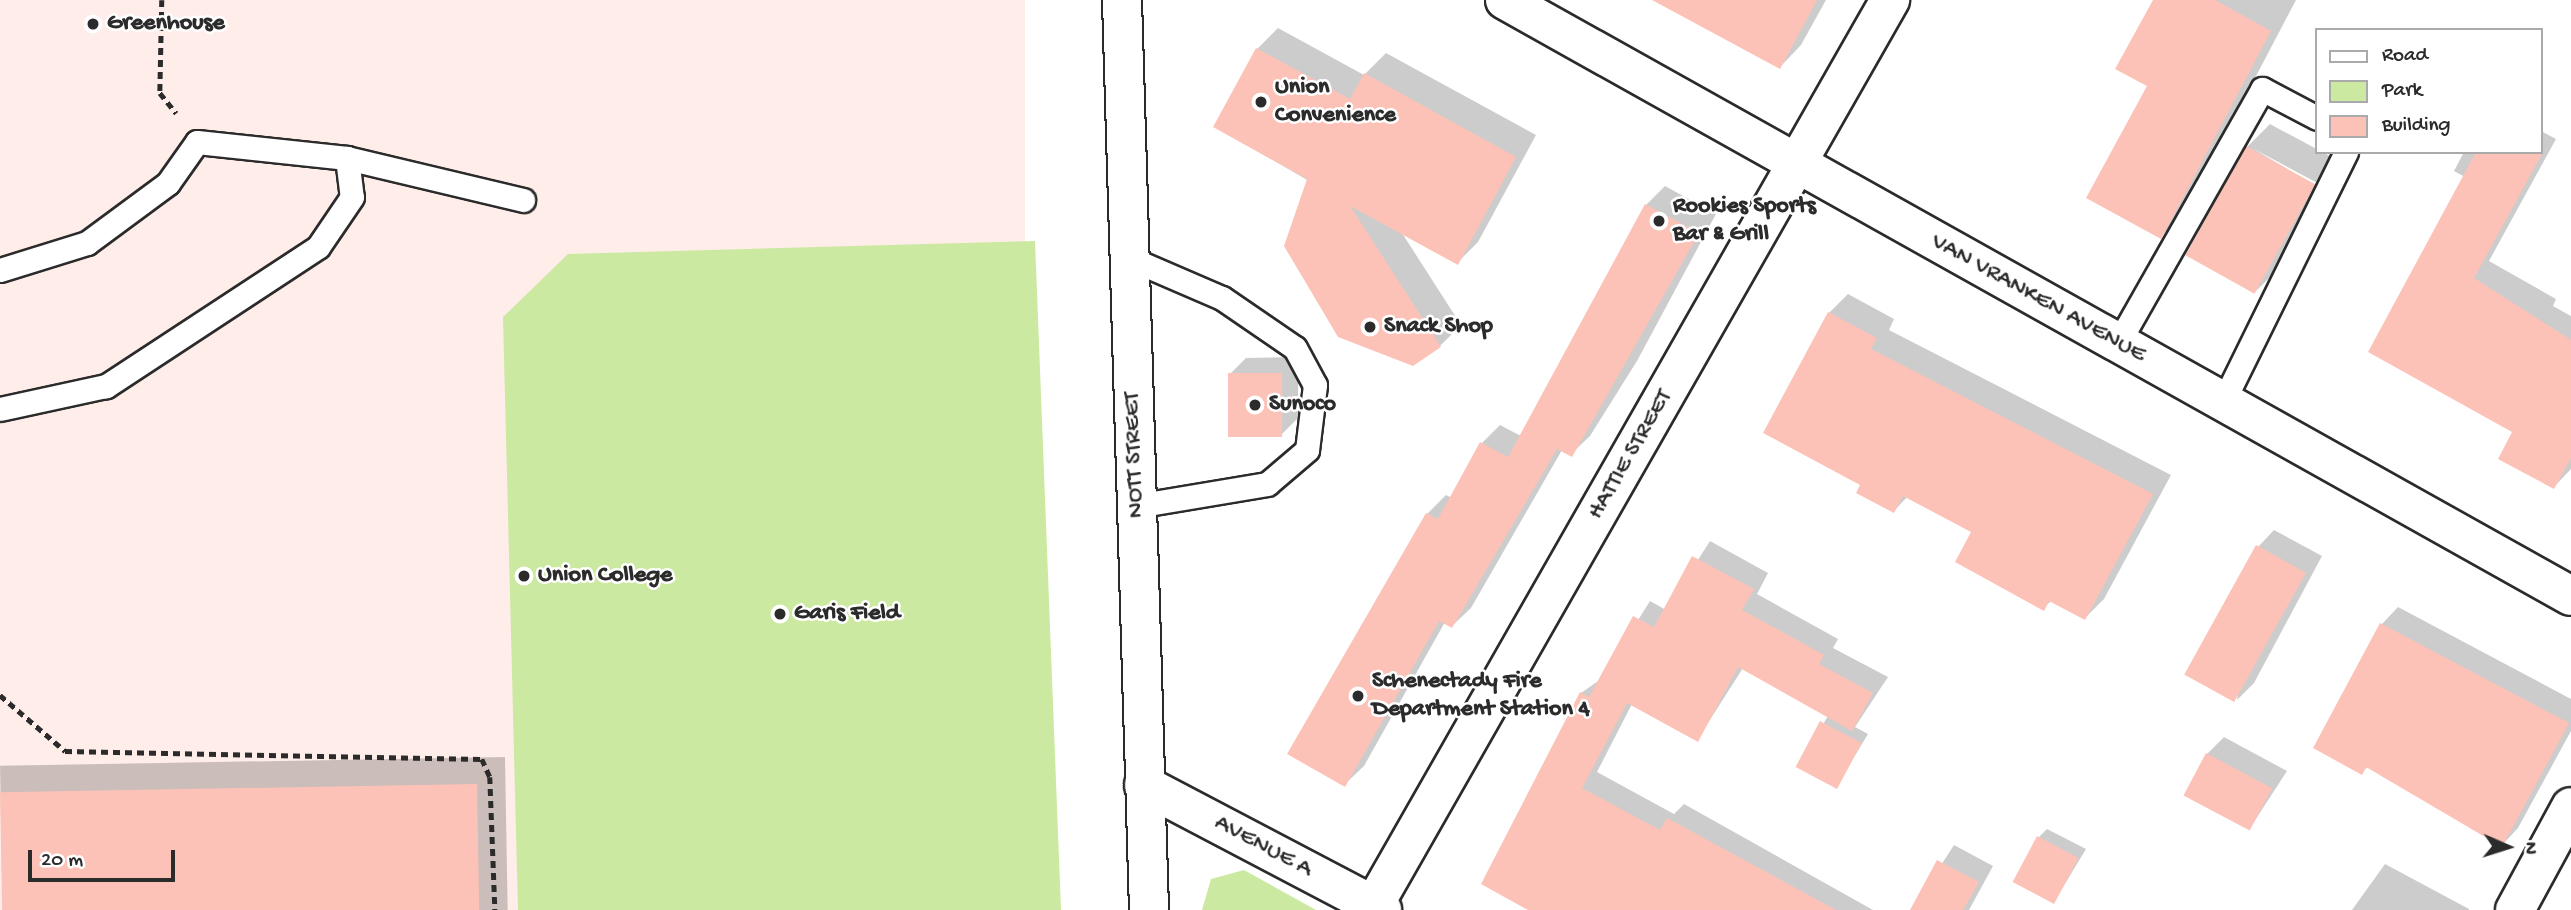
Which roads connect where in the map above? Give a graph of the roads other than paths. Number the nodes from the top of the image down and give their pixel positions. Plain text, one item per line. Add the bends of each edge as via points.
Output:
1 (1122, 0) edge
2 (1505, 0) edge
3 (1890, 0) edge
4 (2316, 117) edge
5 (2345, 154) edge
6 (347, 158) junction
7 (1797, 165) junction
8 (523, 200) dead end
9 (1129, 258) junction
10 (0, 270) edge
11 (2118, 343) junction
12 (2223, 402) junction
13 (0, 409) edge
14 (1136, 506) junction
15 (2571, 596) edge
16 (1144, 785) junction
17 (2571, 807) edge
18 (1375, 908) edge
19 (1149, 910) edge
20 (2515, 910) edge

1 - 9 street, NOTT STREET
2 - 7 street, VAN VRANKEN AVENUE
3 - 7 street, HATTIE STREET
4 - 11 lane via 2262,89
5 - 12 lane
6 - 8 lane
6 - 10 lane via 197,142 168,183 87,243
6 - 13 lane via 352,197 318,247 106,386
7 - 11 street, VAN VRANKEN AVENUE
7 - 18 street, HATTIE STREET
9 - 14 street, NOTT STREET
9 - 14 lane via 1222,298 1296,348 1315,385 1307,450 1267,484
11 - 12 street, VAN VRANKEN AVENUE
12 - 15 street, VAN VRANKEN AVENUE
14 - 16 street, NOTT STREET
16 - 18 street, AVENUE A
16 - 19 street, NOTT STREET
17 - 20 street

